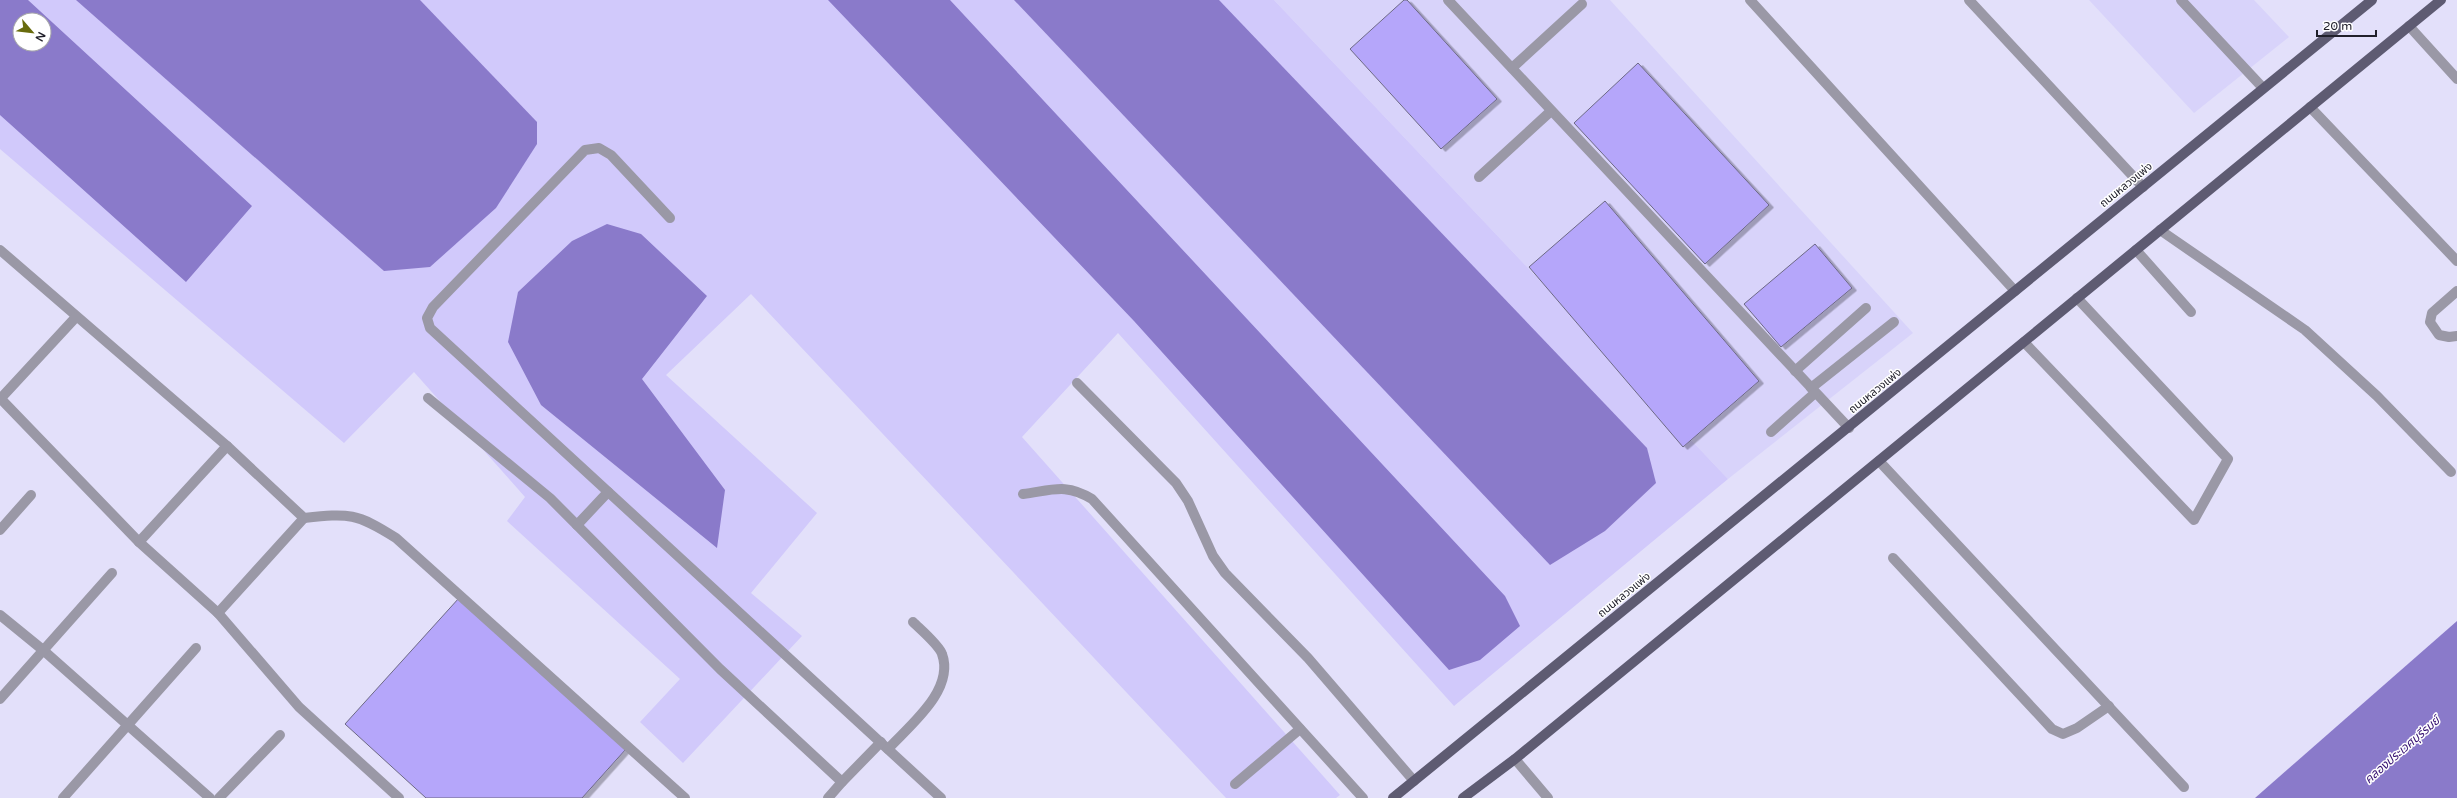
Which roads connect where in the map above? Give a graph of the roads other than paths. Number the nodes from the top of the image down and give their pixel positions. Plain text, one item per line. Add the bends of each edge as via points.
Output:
1 (1448, 0) edge
2 (1750, 0) edge
3 (1969, 0) edge
4 (2181, 0) edge
5 (2372, 0) edge
6 (2441, 0) edge
7 (1582, 4) dead end
8 (2409, 26) junction
9 (1512, 68) junction
10 (2457, 79) edge
11 (2263, 88) junction
12 (2310, 107) junction
13 (1551, 111) junction
14 (1479, 177) dead end
15 (2143, 187) junction
16 (670, 218) dead end
17 (2160, 230) junction
18 (0, 250) edge
19 (2136, 250) junction
20 (2457, 261) edge
21 (2015, 291) junction
22 (2457, 291) edge
23 (2077, 298) junction
24 (1866, 308) dead end
25 (2191, 312) dead end
26 (76, 317) junction
27 (1894, 322) dead end
28 (2457, 336) edge
29 (2024, 342) junction
30 (1795, 371) junction
31 (1077, 383) dead end
32 (1813, 390) junction
33 (0, 398) edge
34 (428, 398) dead end
35 (1849, 428) junction
36 (1771, 432) dead end
37 (228, 446) junction
38 (1879, 461) junction
39 (2451, 472) dead end
40 (608, 492) junction
41 (1023, 494) dead end
42 (31, 495) dead end
43 (304, 518) junction
44 (577, 525) junction
45 (0, 530) edge
46 (139, 542) junction
47 (1893, 558) dead end
48 (112, 573) dead end
49 (218, 613) junction
50 (0, 615) edge
51 (913, 622) dead end
52 (196, 648) dead end
53 (43, 650) junction
54 (0, 699) edge
55 (2108, 706) junction
56 (129, 724) junction
57 (1300, 729) junction
58 (280, 735) dead end
59 (885, 745) junction
60 (1515, 759) junction
61 (1414, 781) junction
62 (842, 782) junction
63 (1235, 784) dead end
64 (2184, 787) dead end
65 (63, 798) edge
66 (210, 798) edge
67 (219, 798) edge
68 (399, 798) edge
69 (685, 798) edge
70 (828, 798) edge
71 (941, 798) edge
72 (1363, 798) edge
73 (1393, 798) edge
74 (1463, 798) edge
75 (1548, 798) edge

1 - 9 street
2 - 21 street
3 - 15 street
4 - 11 street
5 - 11 main road, ถนนหลวงแพ่ง
6 - 8 main road
7 - 9 street
8 - 10 street
8 - 12 main road
9 - 13 street
11 - 15 main road, ถนนหลวงแพ่ง
12 - 17 main road
12 - 20 street
13 - 14 street
13 - 30 street
15 - 21 main road, ถนนหลวงแพ่ง
16 - 40 street via 611,155 600,148 585,150 433,307 427,318 436,336
17 - 19 main road
17 - 39 street via 2305,330 2377,396
18 - 26 street
19 - 23 main road
19 - 25 street
21 - 35 main road, ถนนหลวงแพ่ง
22 - 28 street via 2432,313 2430,322 2439,335
23 - 29 main road
23 - 29 street via 2228,459 2194,520
24 - 30 street
26 - 33 street
26 - 37 street
27 - 32 street
29 - 38 main road
30 - 32 street
31 - 61 street via 1176,483 1188,501 1213,556 1225,573 1308,658
32 - 35 street
32 - 36 street
33 - 46 street
34 - 44 street via 522,474
35 - 61 main road, ถนนหลวงแพ่ง
37 - 43 street
37 - 46 street
38 - 55 street
38 - 60 main road
40 - 44 street
40 - 59 street
41 - 57 street via 1060,489 1076,490 1092,499
42 - 45 street
43 - 49 street
43 - 69 street via 342,514 369,521 396,538
44 - 62 street via 720,669
46 - 49 street
47 - 55 street via 2052,729 2063,734 2078,728
48 - 53 street
49 - 68 street via 299,708
50 - 53 street
51 - 59 street via 942,652 945,669 938,690 925,709
52 - 56 street
53 - 54 street
53 - 56 street via 77,682
55 - 64 street
56 - 65 street
56 - 66 street
57 - 63 street
57 - 72 street
58 - 67 street
59 - 62 street
59 - 71 street
60 - 74 main road
60 - 75 street
61 - 73 main road, ถนนหลวงแพ่ง
62 - 70 street

